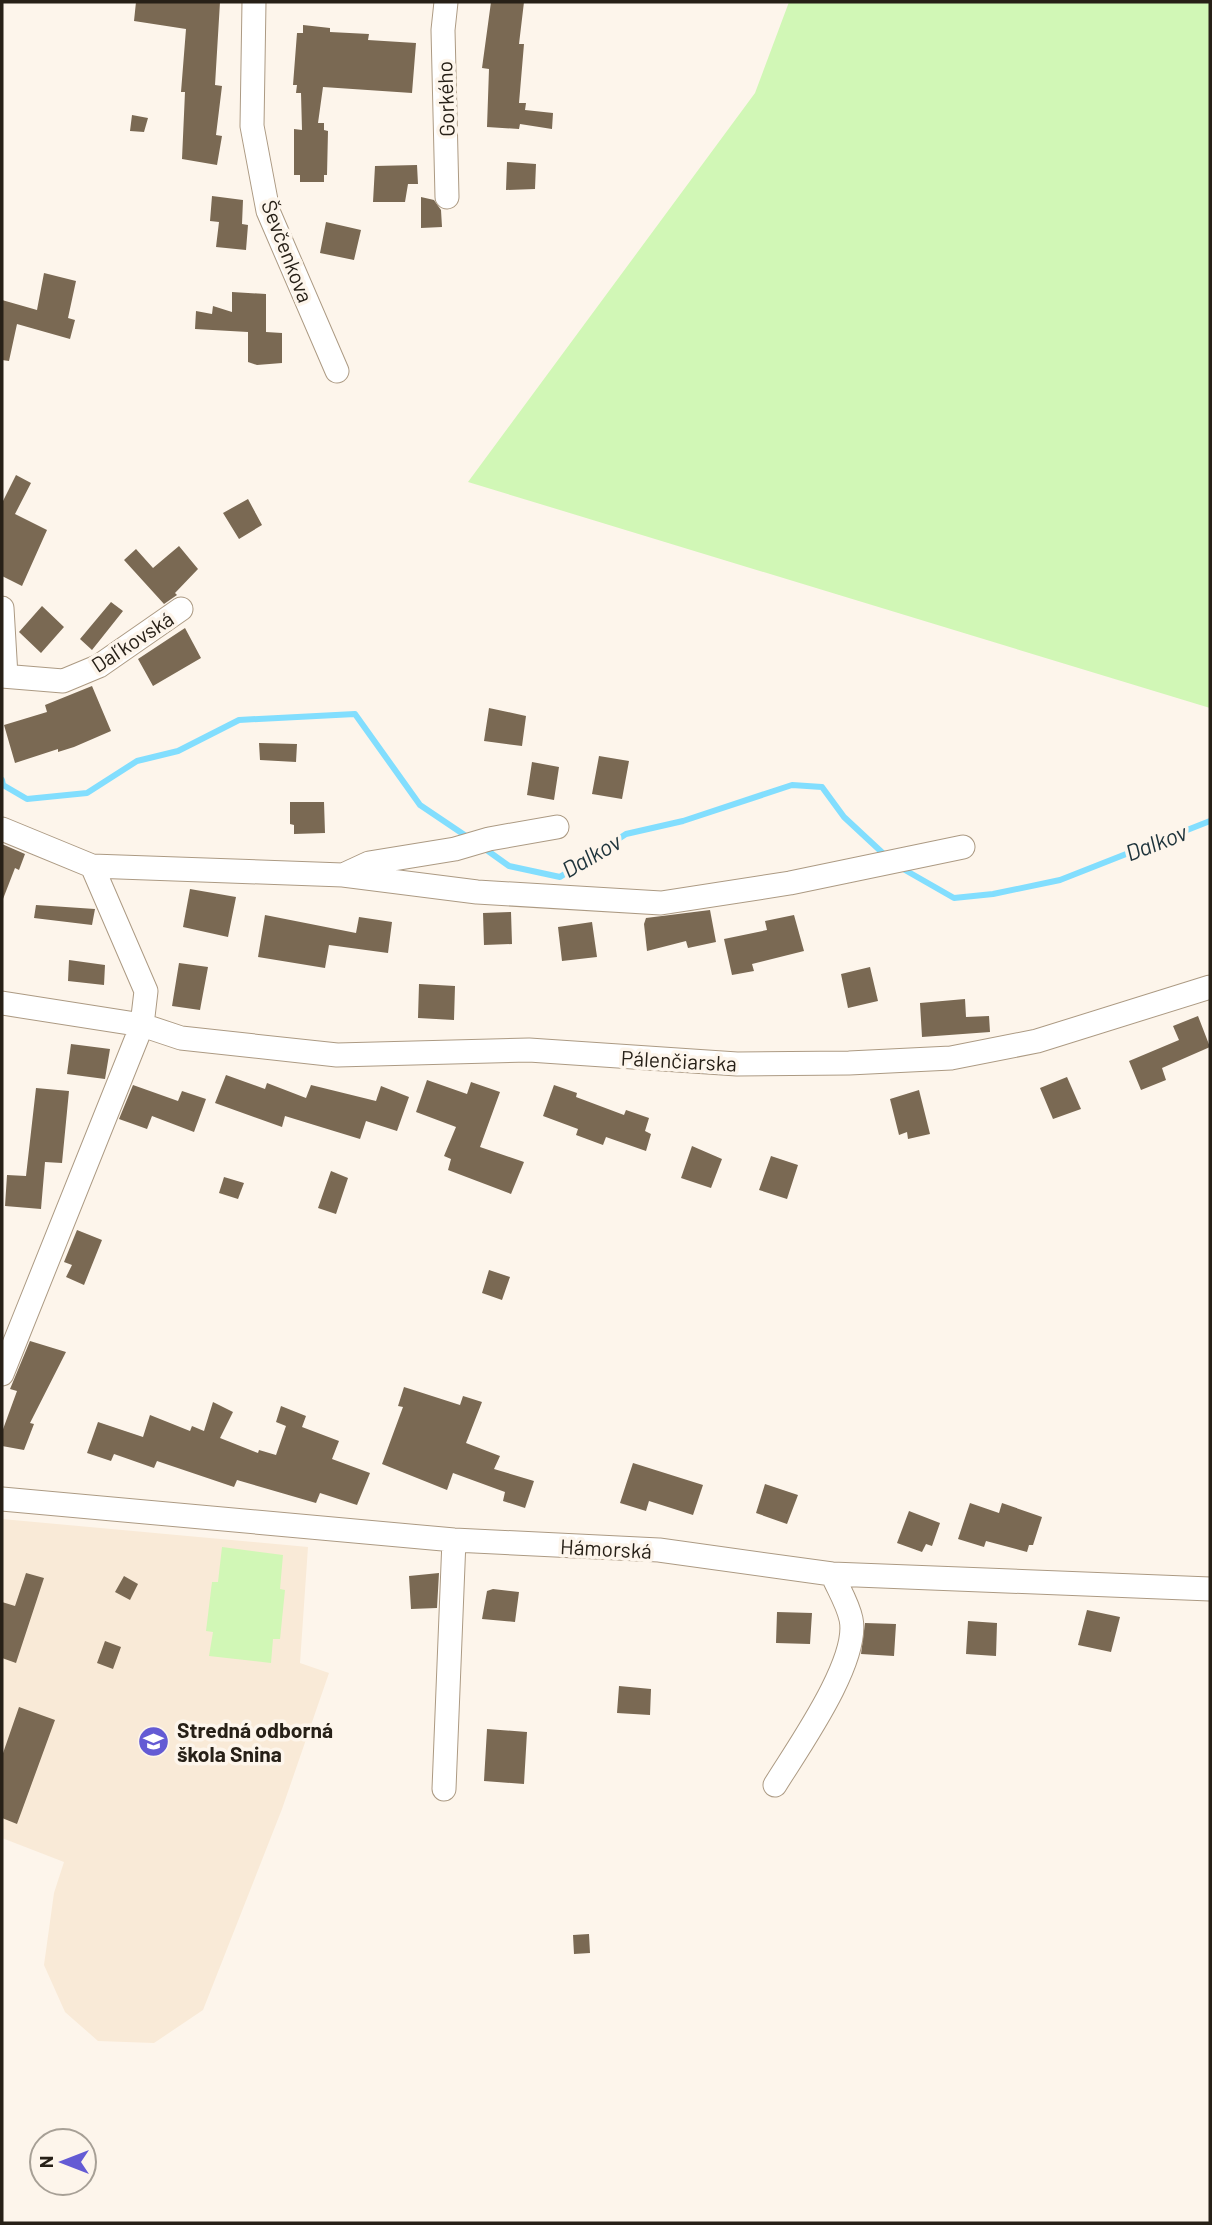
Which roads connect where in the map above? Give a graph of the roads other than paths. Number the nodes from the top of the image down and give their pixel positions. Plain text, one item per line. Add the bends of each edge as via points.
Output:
1 (254, 2) edge
2 (446, 2) edge
3 (447, 197) dead end
4 (337, 371) dead end
5 (2, 608) edge
6 (181, 609) dead end
7 (4, 676) edge
8 (557, 827) dead end
9 (2, 829) edge
10 (963, 847) dead end
11 (92, 866) junction
12 (343, 875) junction
13 (1210, 987) edge
14 (2, 1003) edge
15 (142, 1025) junction
16 (2, 1374) edge
17 (2, 1499) edge
18 (454, 1540) junction
19 (832, 1574) junction
20 (1210, 1589) edge
21 (775, 1785) dead end
22 (444, 1789) dead end

1 - 4 street, Ševčenkova via 252,126 268,211
2 - 3 street, Gorkého
5 - 7 street
6 - 7 street, Daľkovská via 99,666 63,681
8 - 12 street via 369,863
9 - 11 street
10 - 12 street via 790,883 661,903 477,891
11 - 12 street
11 - 15 street via 146,990
13 - 15 street, Pálenčiarska via 1037,1041 951,1058 849,1063 737,1064 529,1050 337,1055 181,1038
14 - 15 street, Pálenčiarska
15 - 16 street
17 - 18 street, Hámorská
18 - 19 street, Hámorská via 659,1550
18 - 22 street
19 - 20 street, Hámorská
19 - 21 street via 851,1620 847,1656

